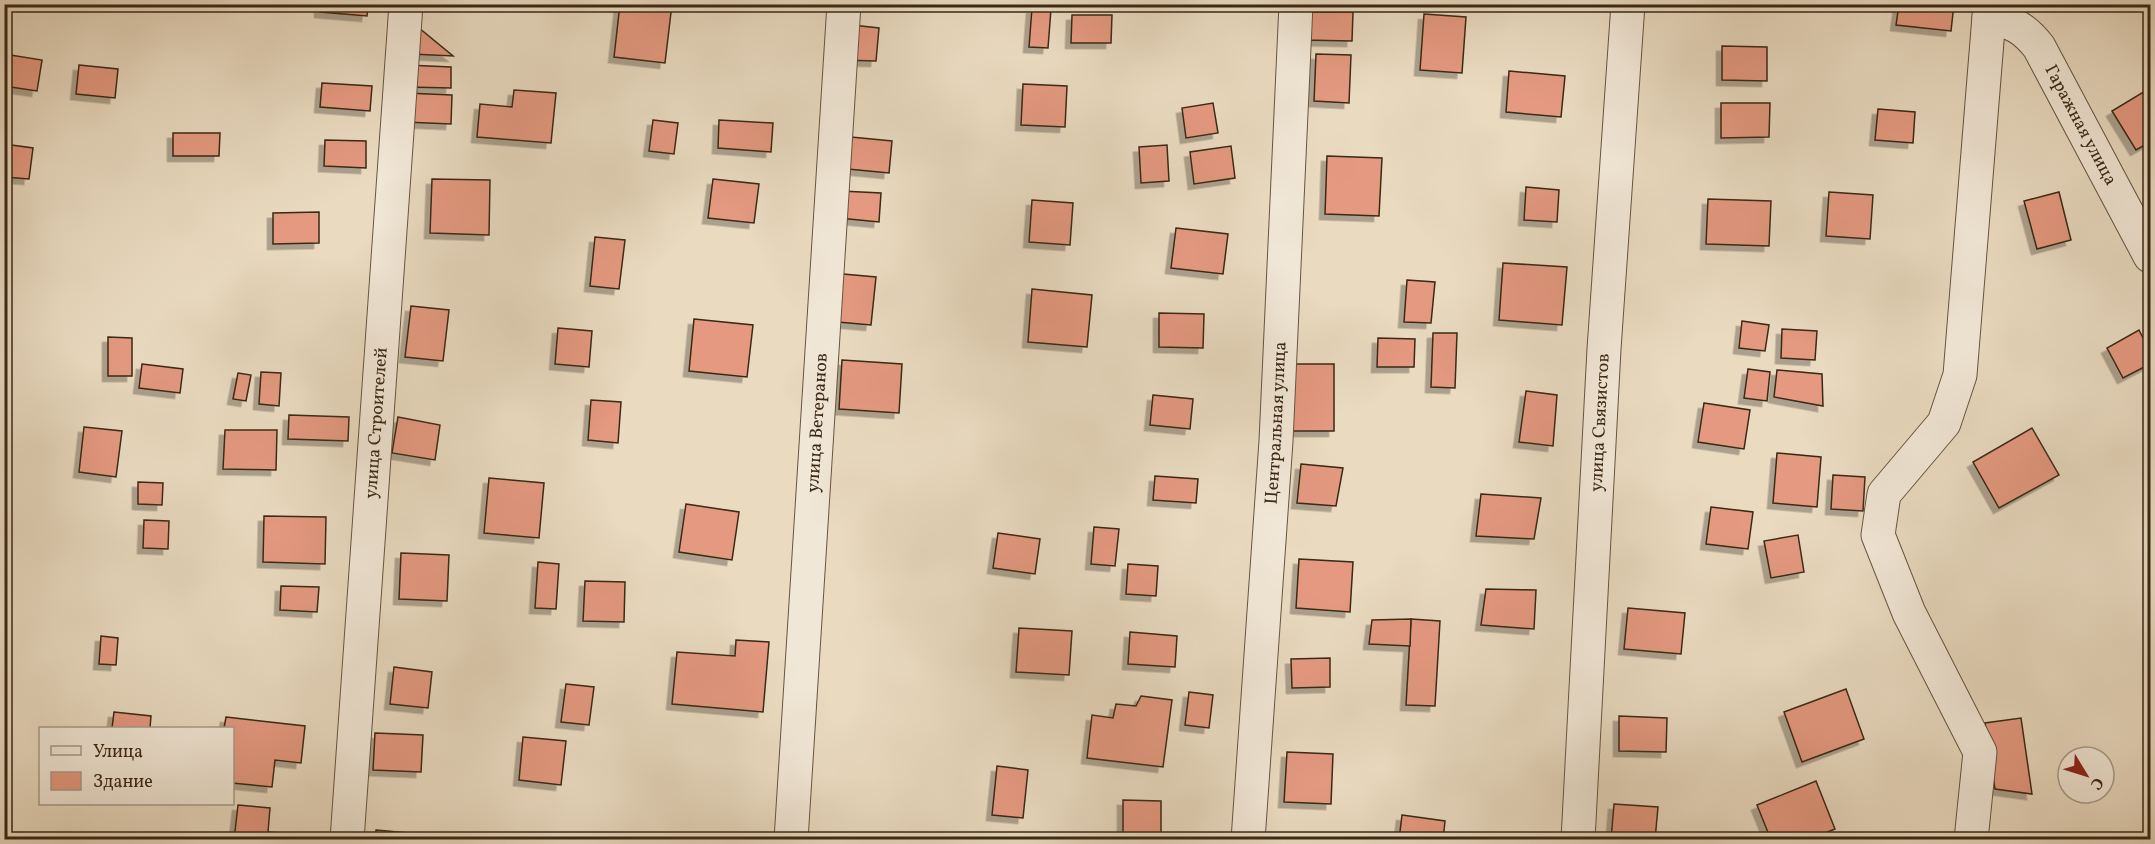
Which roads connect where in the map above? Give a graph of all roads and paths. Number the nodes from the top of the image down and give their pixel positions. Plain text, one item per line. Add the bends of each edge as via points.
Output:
1 (406, 4) edge
2 (844, 4) edge
3 (1296, 4) edge
4 (1628, 4) edge
5 (1990, 11) edge
6 (2151, 256) edge
7 (347, 840) edge
8 (791, 840) edge
9 (1248, 840) edge
10 (1578, 840) edge
11 (1971, 840) edge

1 - 7 street, улица Строителей
2 - 8 street, улица Ветеранов
3 - 9 street, Центральная улица via 1276,441
4 - 10 street, улица Связистов via 1604,349
5 - 6 street, Гаражная улица via 2027,32 2038,47
5 - 11 street via 1960,375 1944,423 1884,494 1878,535 1909,613 1980,752

